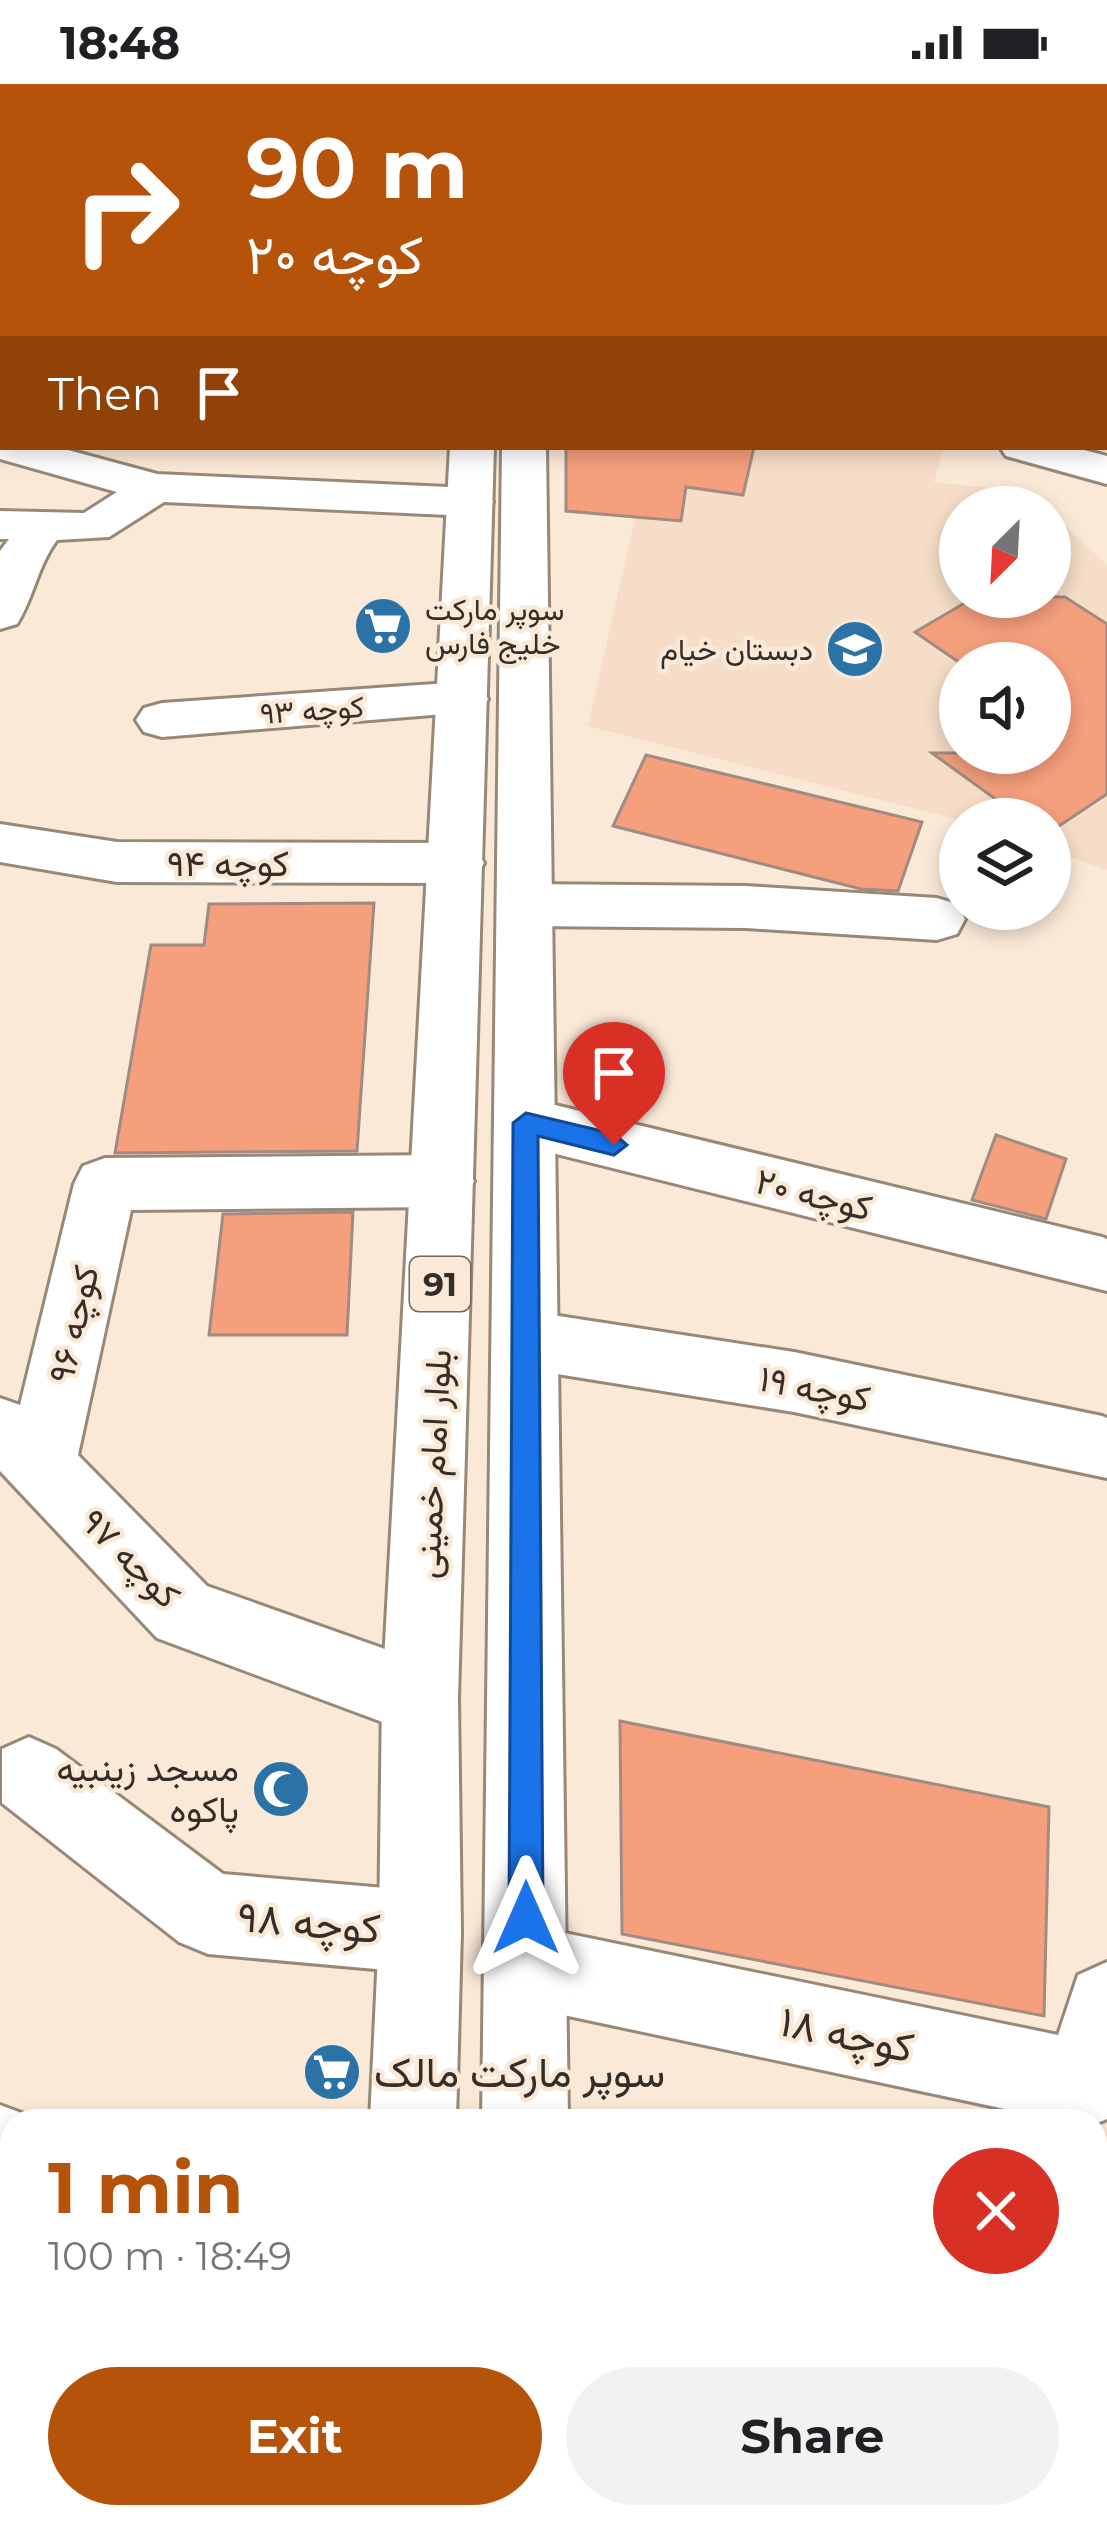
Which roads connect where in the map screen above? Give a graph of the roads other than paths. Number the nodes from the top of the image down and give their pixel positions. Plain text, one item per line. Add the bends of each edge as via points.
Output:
1 (18, 450) edge
2 (524, 450) edge
3 (1044, 450) edge
4 (1107, 470) edge
5 (471, 474) edge
6 (155, 488) junction
7 (21, 527) edge
8 (0, 613) edge
9 (463, 699) junction
10 (162, 720) dead end
11 (0, 843) edge
12 (457, 863) junction
13 (525, 880) junction
14 (937, 919) dead end
15 (526, 1123) junction
16 (443, 1181) junction
17 (1102, 1265) dead end
18 (526, 1340) junction
19 (20, 1447) edge
20 (1102, 1448) dead end
21 (421, 1698) junction
22 (29, 1776) dead end
23 (420, 1932) junction
24 (526, 1966) junction
25 (1107, 2004) edge
26 (981, 2091) edge
27 (413, 2109) edge
28 (525, 2109) edge

1 - 6 street
2 - 13 street
3 - 4 street
5 - 6 street
5 - 9 street, بلوار امام خمینی / 91
6 - 7 street via 93,527
7 - 8 street
9 - 10 street, کوچه ۹۳
9 - 12 street, بلوار امام خمینی / 91
11 - 12 street, کوچه ۹۴ via 117,862
12 - 13 street, کوچه ۹۴
12 - 16 street, بلوار امام خمینی / 91
13 - 14 street, کوچه ۹۴ via 746,908
13 - 15 street
15 - 17 street, کوچه ۲۰
15 - 18 street
16 - 19 street, کوچه ۹۶ via 106,1184
16 - 21 street, بلوار امام خمینی / 91
18 - 20 street, کوچه ۱۹ via 794,1382
18 - 24 street
19 - 21 street, کوچه ۹۷ via 183,1613
21 - 23 street, بلوار امام خمینی / 91
22 - 23 street, کوچه ۹۸ via 208,1913
23 - 27 street, بلوار امام خمینی / 91
24 - 26 street, کوچه ۱۸
24 - 28 street
25 - 26 street, کوچه ۱۸ via 1088,2084

